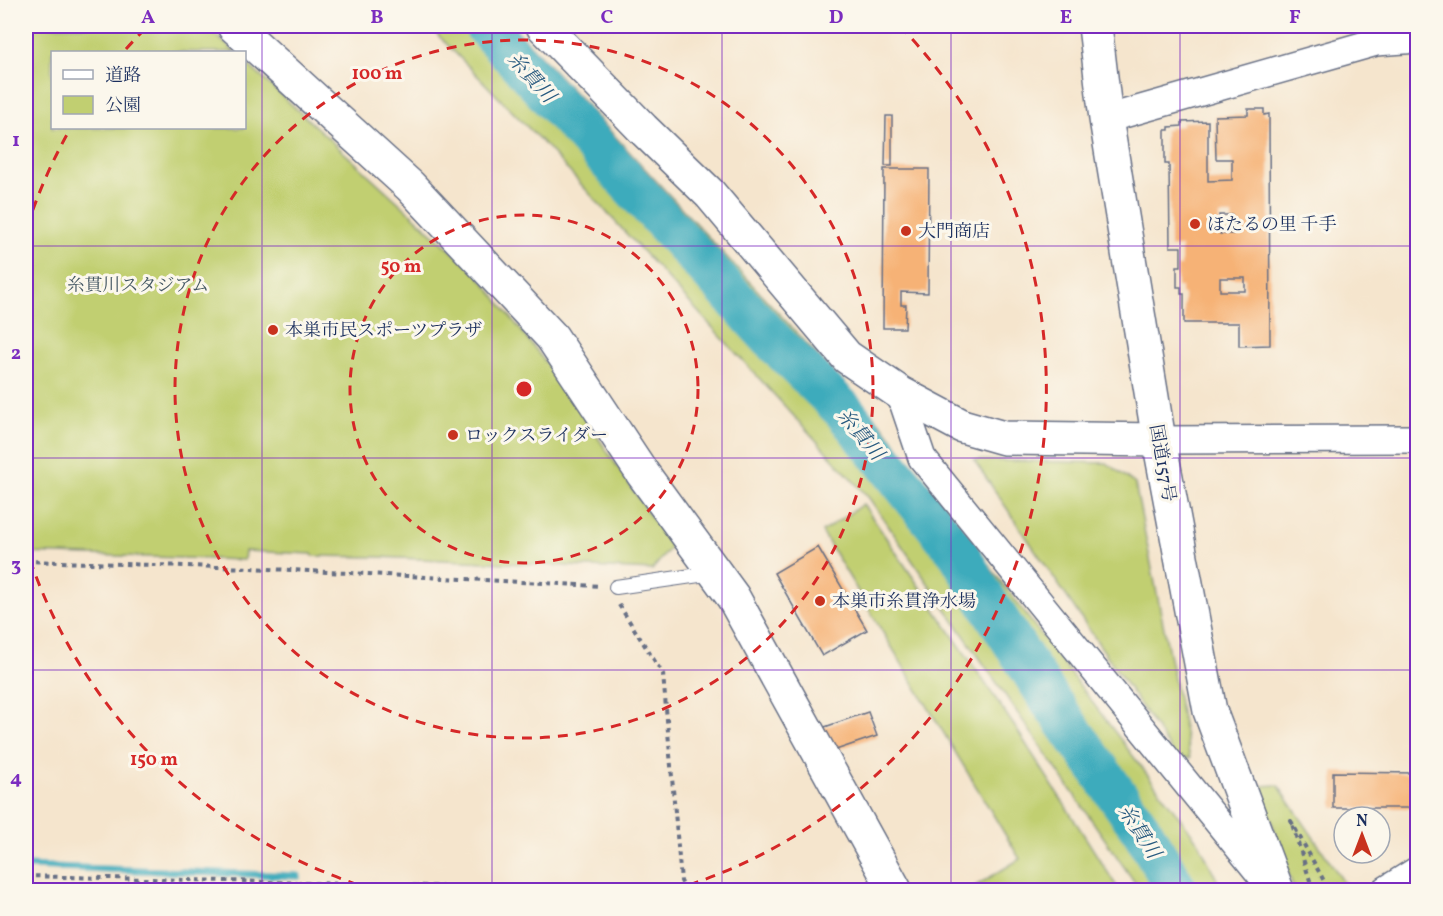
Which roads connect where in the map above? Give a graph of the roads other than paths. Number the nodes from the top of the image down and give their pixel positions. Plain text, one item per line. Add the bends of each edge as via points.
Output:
1 (234, 26) edge
2 (543, 26) edge
3 (1095, 26) edge
4 (1376, 34) edge
5 (1418, 39) edge
6 (1106, 119) junction
7 (900, 393) junction
8 (1418, 439) edge
9 (1159, 440) junction
10 (715, 573) junction
11 (616, 586) road end
12 (1418, 870) edge
13 (895, 891) edge
14 (1275, 891) edge
15 (1386, 891) edge

1 - 10 main road via 410,186 552,337
2 - 7 main road via 710,195 847,357
3 - 6 main road, 国道157号
4 - 5 street
4 - 6 street
6 - 9 main road, 国道157号
7 - 9 main road via 962,426 1004,438
7 - 14 street via 922,458
8 - 9 street
9 - 14 main road, 国道157号 via 1210,711
10 - 11 lane
10 - 13 main road via 733,597
12 - 15 street

